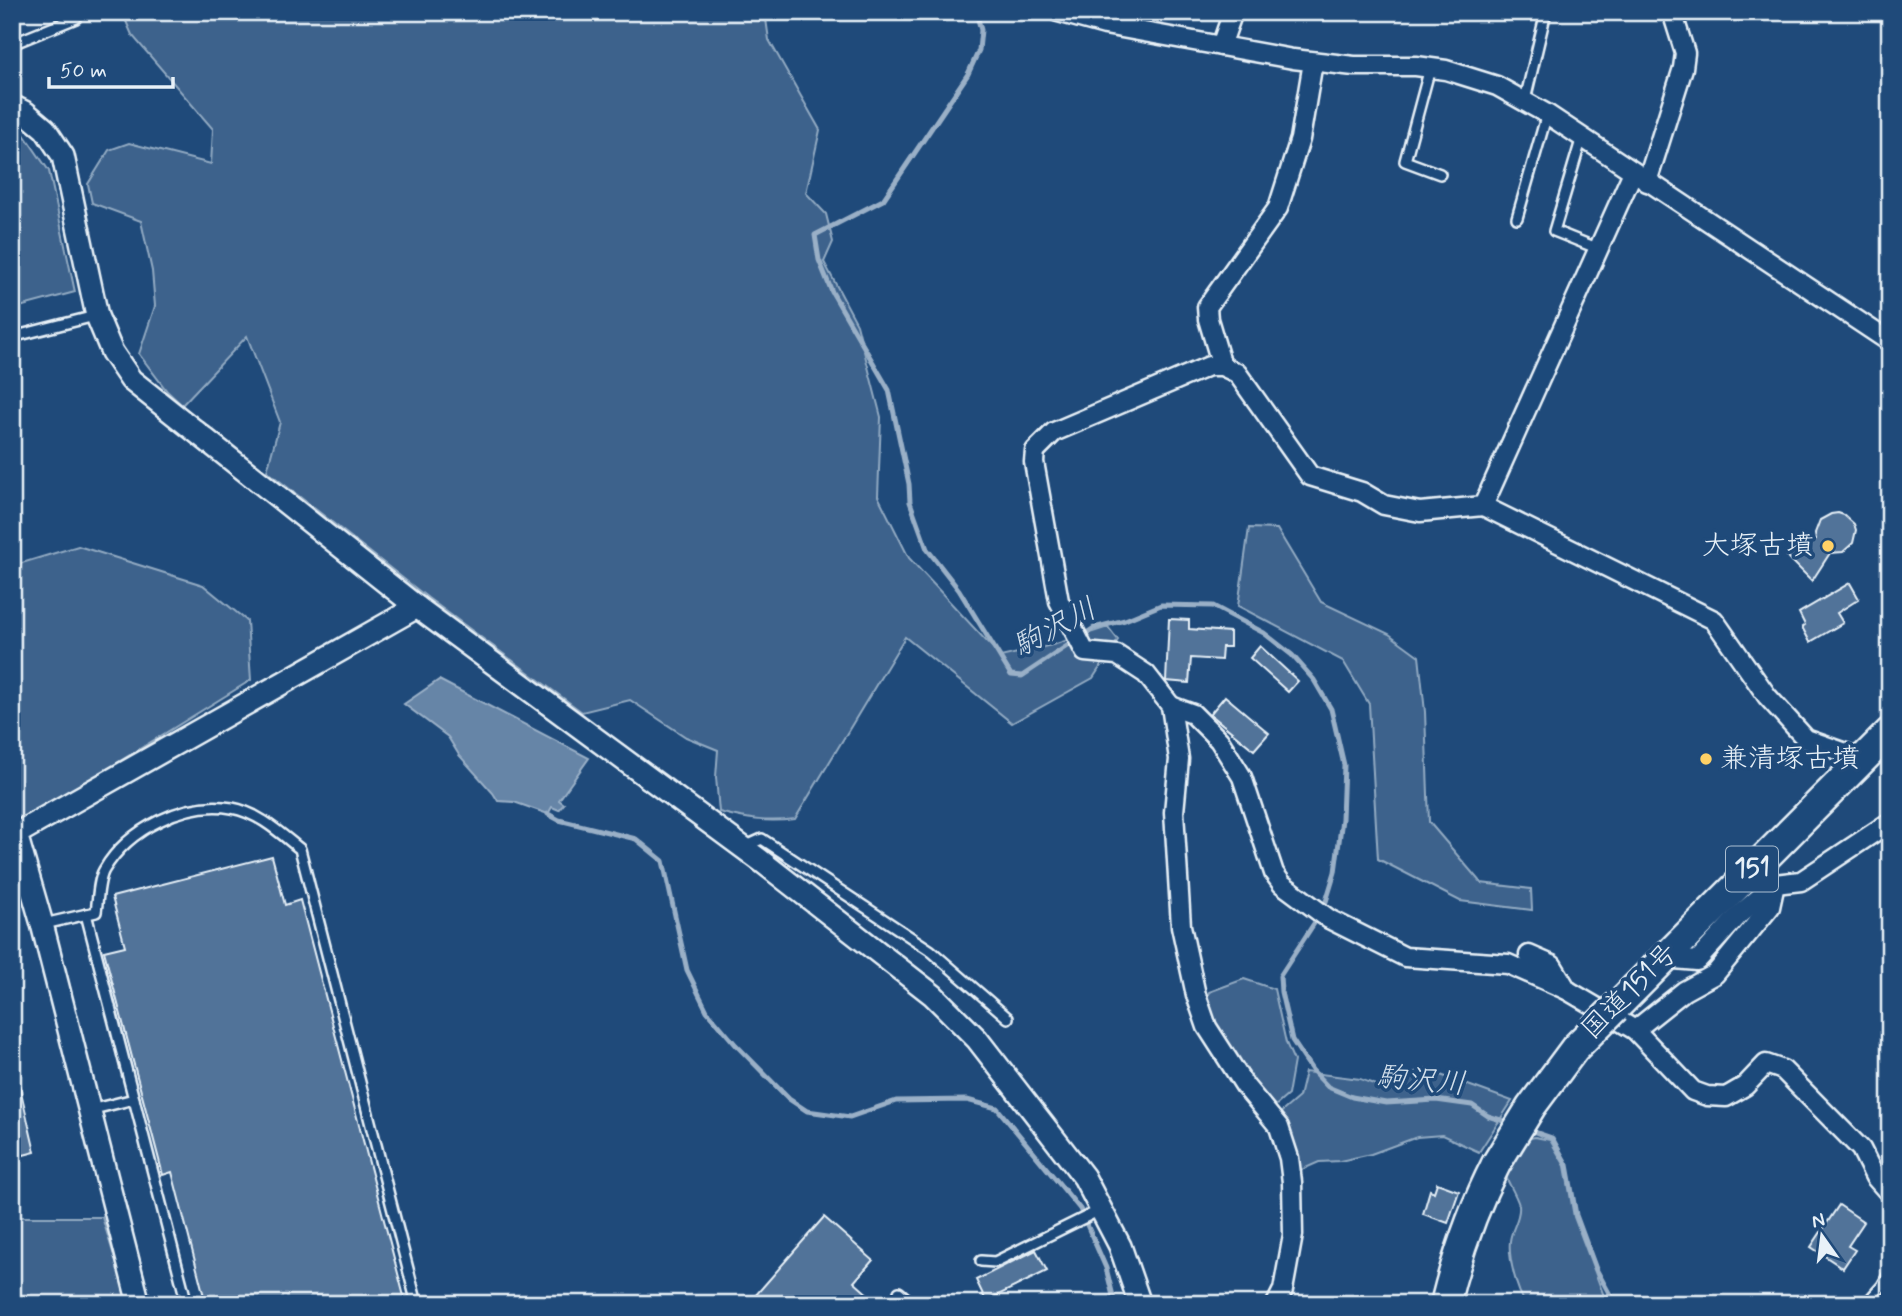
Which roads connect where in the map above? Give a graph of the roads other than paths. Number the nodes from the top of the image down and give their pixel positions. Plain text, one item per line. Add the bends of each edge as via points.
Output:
1 (75, 12) edge
2 (1058, 12) edge
3 (1233, 12) edge
4 (1546, 12) edge
5 (1672, 12) edge
6 (12, 44) edge
7 (1221, 46) junction
8 (1313, 62) junction
9 (1430, 68) junction
10 (1525, 100) junction
11 (12, 106) edge
12 (1547, 114) junction
13 (1581, 137) junction
14 (1440, 174) dead end
15 (1640, 177) junction
16 (1517, 218) dead end
17 (1599, 249) junction
18 (97, 316) junction
19 (12, 338) edge
20 (1890, 342) edge
21 (1222, 366) junction
22 (1483, 506) junction
23 (417, 607) junction
24 (1171, 706) junction
25 (1890, 732) edge
26 (1863, 760) junction
27 (1890, 822) edge
28 (14, 835) edge
29 (743, 848) junction
30 (1775, 884) junction
31 (86, 914) junction
32 (42, 924) junction
33 (1529, 955) dead end
34 (1663, 958) junction
35 (1567, 990) junction
36 (1008, 1018) dead end
37 (1635, 1030) junction
38 (134, 1099) junction
39 (90, 1110) junction
40 (1890, 1194) edge
41 (1098, 1211) junction
42 (981, 1261) dead end
43 (1890, 1272) edge
44 (899, 1292) dead end
45 (139, 1304) edge
46 (187, 1304) edge
47 (417, 1304) edge
48 (913, 1304) edge
49 (1140, 1304) edge
50 (1276, 1304) edge
51 (1445, 1304) edge
52 (1866, 1304) edge

1 - 6 lane via 76,18
2 - 7 street
3 - 7 street
4 - 10 lane
5 - 15 street via 1685,53 1683,68
7 - 8 street
8 - 9 street
8 - 21 street via 1300,139 1278,208 1207,307
9 - 10 street via 1456,72
9 - 14 lane via 1405,161
10 - 12 street
11 - 18 street via 45,129 63,156
12 - 13 street
12 - 16 lane
13 - 15 street
13 - 17 lane via 1554,231
15 - 17 street
15 - 20 street
17 - 22 street
18 - 19 lane
18 - 23 street via 131,380
21 - 22 street via 1237,373 1310,476 1362,492 1384,505 1420,512
21 - 24 street via 1209,366 1054,432 1035,452 1065,615 1085,652 1117,655 1146,674
22 - 26 street via 1714,620 1767,696 1806,740
23 - 28 street
23 - 29 street
24 - 35 street via 1193,714 1219,740 1242,776 1274,873 1322,914 1405,957 1508,964
24 - 50 street via 1180,759 1174,813 1181,926 1196,995 1207,1027 1245,1086 1279,1127 1289,1158 1293,1235
25 - 26 highway, 国道151号 / 151
26 - 34 highway, 国道151号 / 151
27 - 30 street via 1801,881
28 - 32 street
29 - 36 lane via 762,839 773,846 930,950
29 - 41 street via 933,995 977,1039 1084,1177
30 - 34 street via 1697,961
30 - 37 street via 1770,907 1715,974 1684,991
31 - 32 lane
31 - 38 lane
31 - 47 lane via 96,912 102,872 125,843 161,820 182,813 203,807 234,808 270,824 300,849
32 - 39 street
33 - 35 street via 1552,965
34 - 51 highway, 国道151号 / 151, bridge via 1575,1048 1531,1107 1478,1200
35 - 37 street
37 - 40 street via 1693,1091 1707,1096 1726,1097 1745,1086 1766,1064 1783,1070 1861,1149 1874,1177
38 - 39 lane
38 - 46 lane
39 - 45 street
41 - 42 lane via 995,1262
41 - 49 street via 1120,1246
43 - 52 lane
44 - 48 lane

